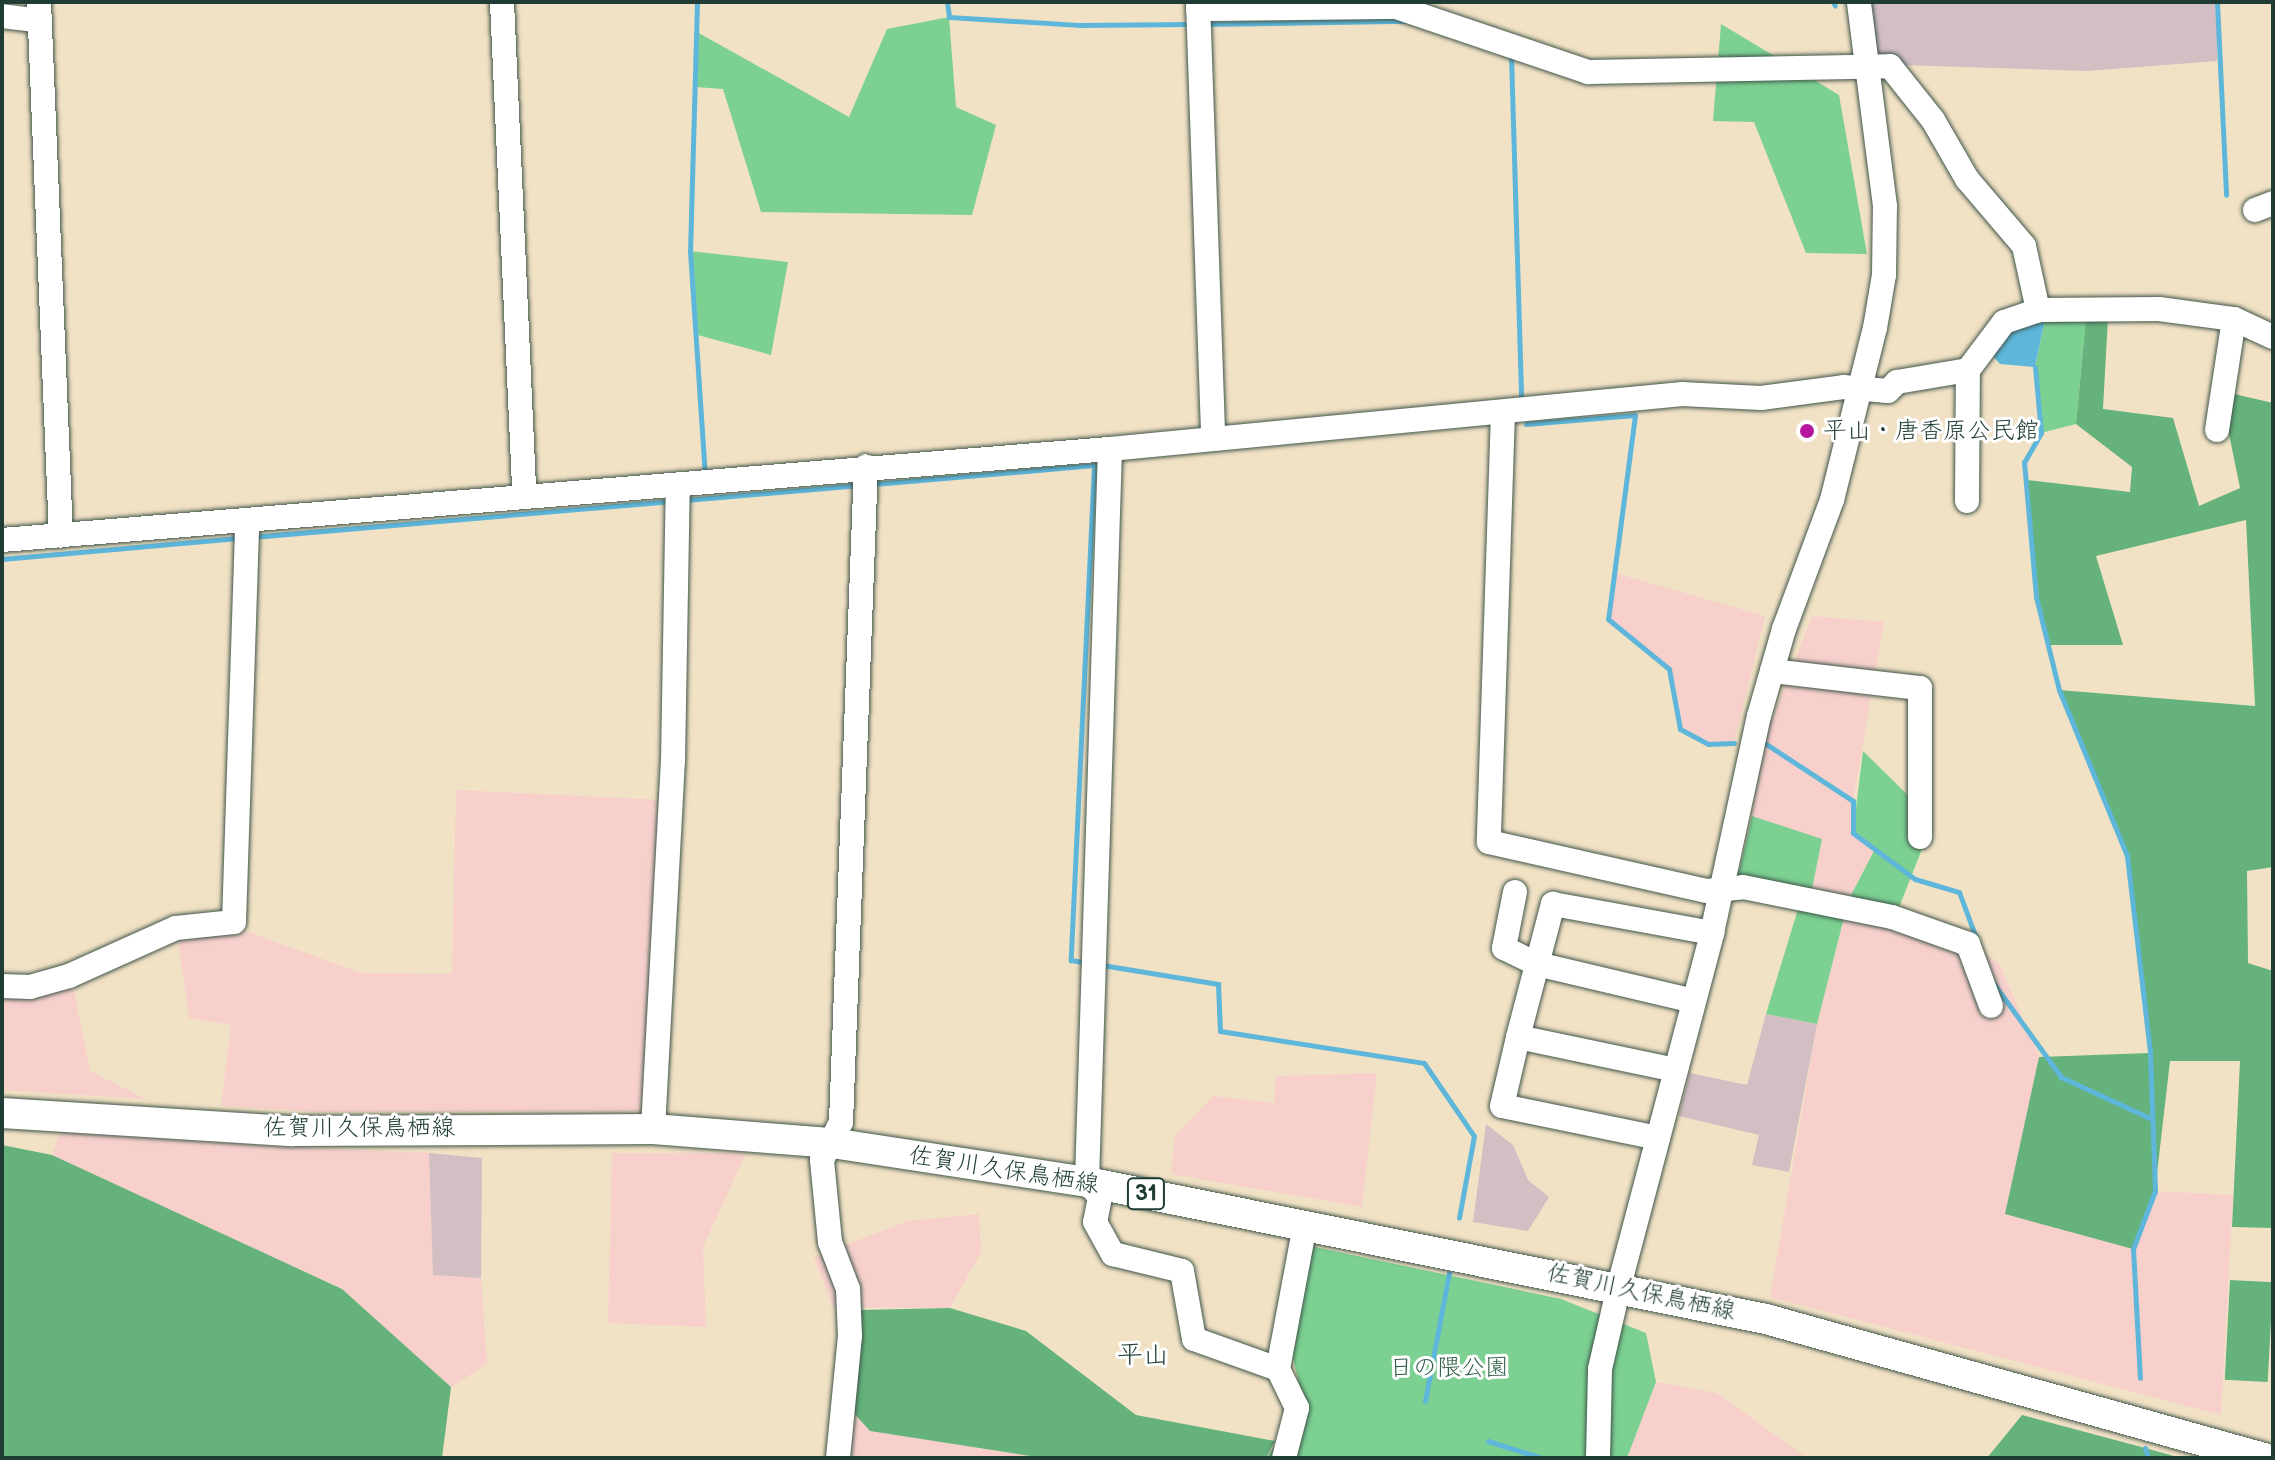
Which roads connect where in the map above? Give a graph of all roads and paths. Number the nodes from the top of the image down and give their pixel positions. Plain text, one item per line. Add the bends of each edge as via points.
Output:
1 (502, 2) edge
2 (1859, 2) edge
3 (1198, 6) edge
4 (40, 11) edge
5 (2, 16) edge
6 (1866, 66) junction
7 (2038, 310) junction
8 (2234, 319) junction
9 (2273, 337) edge
10 (1968, 370) junction
11 (1860, 389) junction
12 (1503, 412) junction
13 (2217, 430) dead end
14 (1213, 438) junction
15 (1110, 449) junction
16 (866, 466) junction
17 (678, 485) junction
18 (524, 495) junction
19 (1967, 501) dead end
20 (247, 520) junction
21 (61, 536) junction
22 (2, 540) edge
23 (1772, 671) junction
24 (1920, 837) dead end
25 (1721, 889) junction
26 (1515, 892) dead end
27 (1712, 933) junction
28 (1537, 964) junction
29 (2, 986) edge
30 (1694, 1001) junction
31 (1991, 1006) dead end
32 (1518, 1037) junction
33 (1676, 1070) junction
34 (2, 1113) edge
35 (653, 1129) junction
36 (1658, 1138) junction
37 (832, 1143) junction
38 (1087, 1182) junction
39 (1305, 1225) junction
40 (1619, 1286) junction
41 (1278, 1369) junction
42 (838, 1458) edge
43 (1284, 1458) edge
44 (1598, 1458) edge
45 (2264, 1458) edge

1 - 18 street
2 - 6 street
3 - 6 street via 1396,7 1588,72
3 - 14 street
4 - 5 street
4 - 21 street
6 - 7 street via 1890,66 1933,120 1967,179 2024,246
6 - 11 street via 1885,233 1884,275
7 - 8 street via 2159,309
7 - 10 street via 2004,322
8 - 9 street
8 - 13 street
10 - 11 street via 1897,382 1888,391
10 - 19 street
11 - 12 street via 1761,398 1682,394
11 - 23 street via 1832,500
12 - 14 street
12 - 25 street via 1489,842 1707,891
14 - 15 street
15 - 16 street
15 - 38 street
16 - 17 street
16 - 37 street via 841,1122
17 - 18 street
17 - 35 street via 673,761
18 - 20 street
20 - 21 street
20 - 29 street via 234,922 176,928 69,976 30,987
21 - 22 street
23 - 24 street via 1920,688
23 - 25 street
25 - 27 street
25 - 31 street via 1743,887 1892,917 1968,944
26 - 28 street via 1504,948
27 - 28 street via 1553,904
27 - 30 street
28 - 30 street
28 - 32 street
30 - 33 street
32 - 33 street
32 - 36 street via 1502,1106
33 - 36 street
34 - 35 main road, 佐賀川久保鳥栖線 / 31 via 292,1131
35 - 37 main road, 佐賀川久保鳥栖線 / 31
36 - 40 street
37 - 38 main road, 佐賀川久保鳥栖線 / 31
37 - 42 street via 822,1160 830,1242 848,1289 850,1336
38 - 39 main road, 佐賀川久保鳥栖線 / 31
38 - 41 street via 1100,1197 1095,1222 1113,1254 1182,1271 1194,1339
39 - 40 main road, 佐賀川久保鳥栖線 / 31
39 - 41 street
40 - 44 street via 1600,1369
40 - 45 main road, 佐賀川久保鳥栖線 / 31 via 1911,1357
41 - 43 street via 1297,1408

